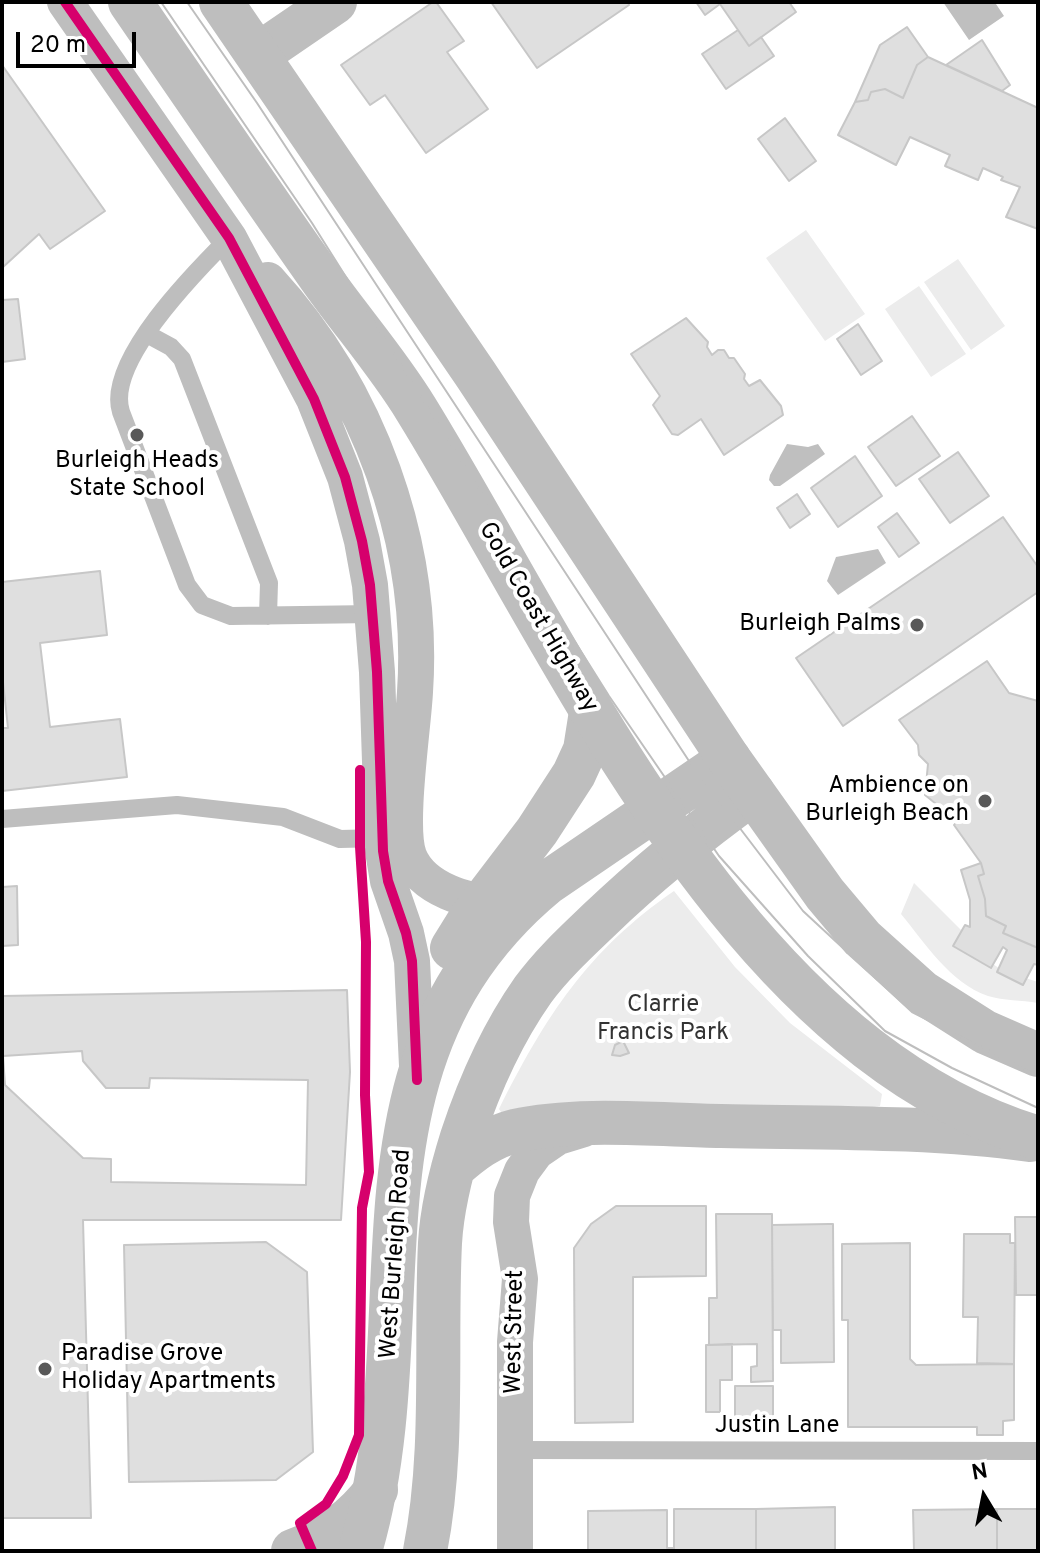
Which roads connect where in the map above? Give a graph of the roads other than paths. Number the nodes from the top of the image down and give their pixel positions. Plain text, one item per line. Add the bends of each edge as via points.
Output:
1 (65, 2) edge
2 (130, 2) edge
3 (221, 2) edge
4 (335, 2) edge
5 (259, 54) junction
6 (229, 238) junction
7 (147, 334) junction
8 (407, 570) junction
9 (373, 614) junction
10 (268, 616) junction
11 (591, 712) junction
12 (741, 776) junction
13 (655, 809) junction
14 (2, 819) edge
15 (394, 838) junction
16 (682, 845) junction
17 (499, 906) junction
18 (1034, 1053) edge
19 (418, 1077) junction
20 (609, 1124) junction
21 (1038, 1139) edge
22 (453, 1168) junction
23 (515, 1450) junction
24 (1038, 1451) edge
25 (376, 1490) junction
26 (431, 1540) edge
27 (293, 1551) edge
28 (360, 1551) edge
29 (515, 1551) edge

1 - 6 street
2 - 11 main road, Gold Coast Highway via 414,406
3 - 5 main road
4 - 5 main road
5 - 12 main road
6 - 7 lane via 173,296
6 - 8 street via 292,307 354,404 393,501
6 - 9 street via 330,437 355,514
7 - 10 lane via 182,359 269,583
7 - 10 lane via 120,386 119,404 187,585 202,605 221,614
8 - 9 street via 389,603
8 - 15 street via 416,672
9 - 10 lane
9 - 15 street via 381,768
11 - 13 main road, Gold Coast Highway
11 - 17 main road via 585,750 574,774 537,831
12 - 13 main road
12 - 16 main road, West Burleigh Road
12 - 18 main road via 825,894 883,959 946,1008
13 - 16 main road, Gold Coast Highway
13 - 17 main road via 547,883
14 - 15 lane via 177,805 283,817 340,839
15 - 17 street via 425,877 447,892
15 - 19 street via 388,881 412,961
16 - 21 main road, Gold Coast Highway via 727,908 832,1018 918,1082
16 - 22 main road, West Burleigh Road via 636,883 533,990 482,1084
17 - 19 main road, West Burleigh Road via 457,938 437,982
19 - 25 main road, West Burleigh Road via 398,1181 392,1329
20 - 21 main road via 925,1130
20 - 22 main road via 513,1132 478,1147
20 - 23 street, West Street via 550,1141 531,1157 514,1189 511,1210 520,1279
22 - 26 main road, West Burleigh Road via 440,1242
23 - 24 lane, Justin Lane
23 - 29 street, West Street
25 - 27 main road via 335,1530
25 - 28 main road, West Burleigh Road

